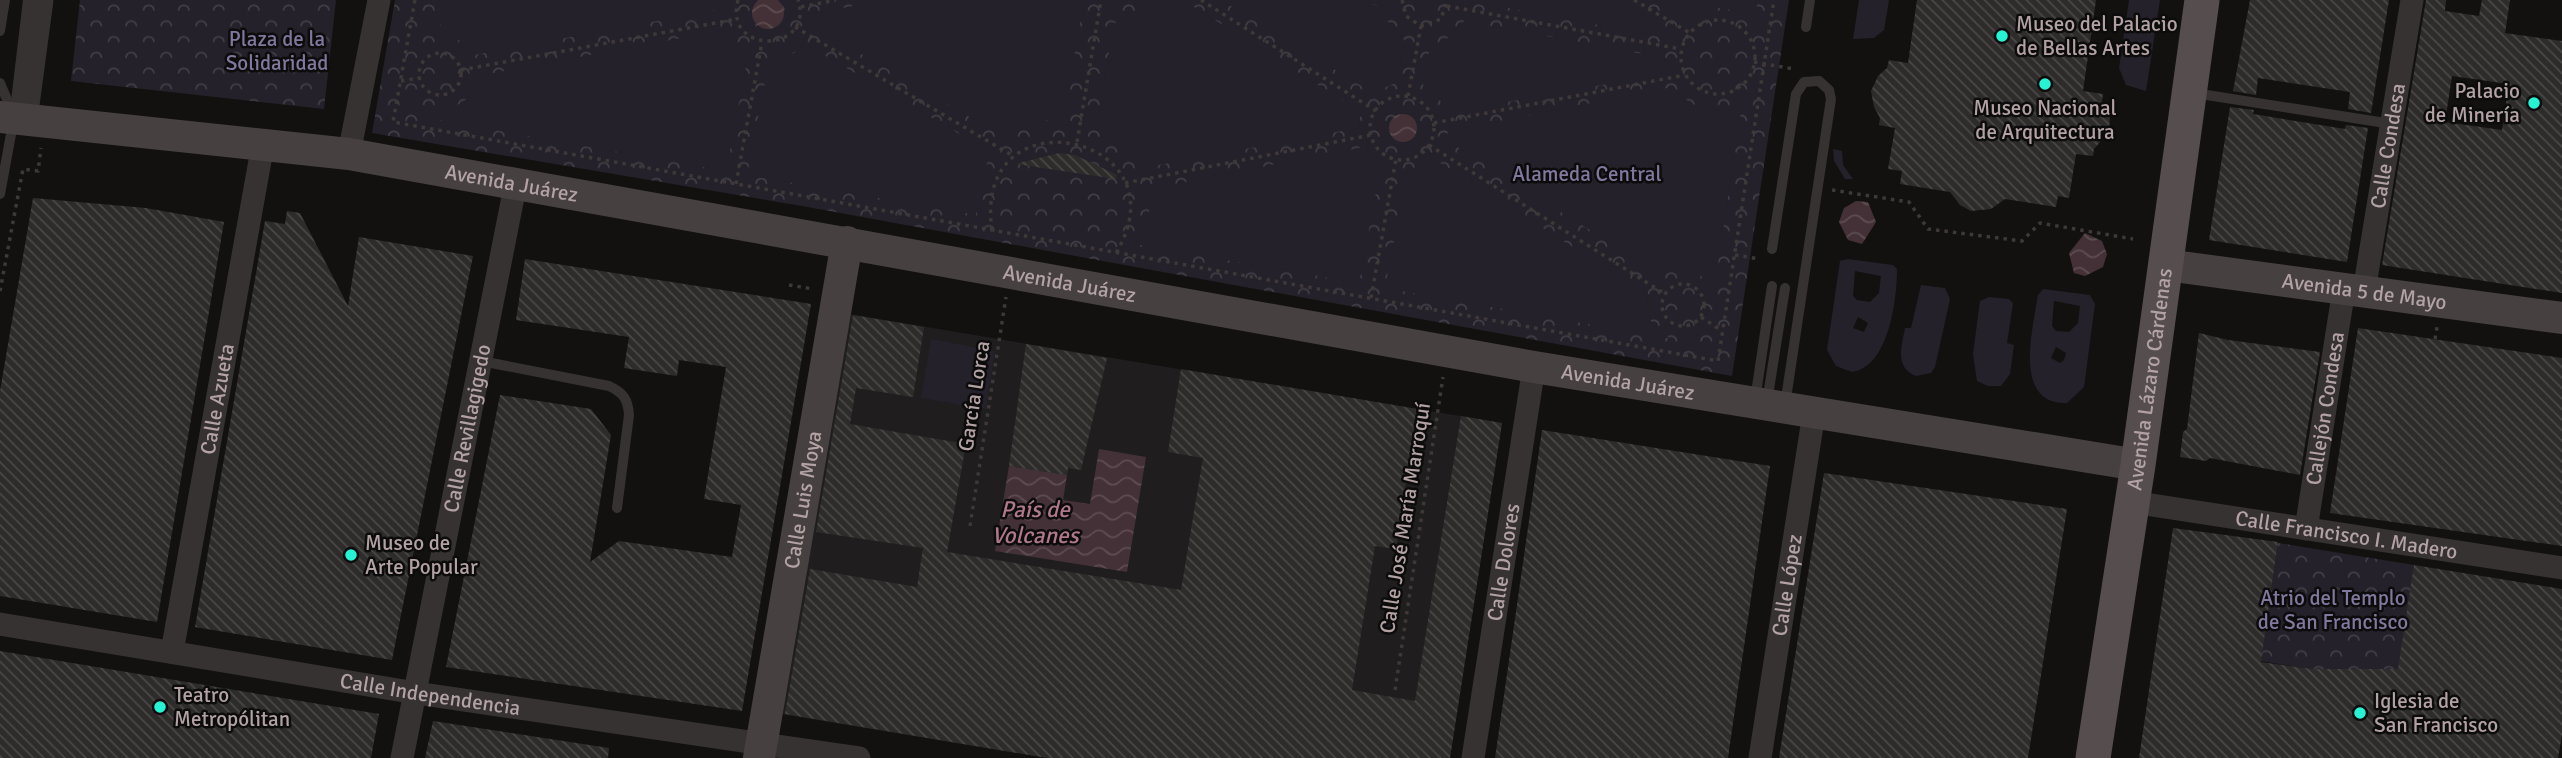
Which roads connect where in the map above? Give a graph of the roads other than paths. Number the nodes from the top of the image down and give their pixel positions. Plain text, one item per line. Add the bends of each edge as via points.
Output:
1 (5, 0) edge
2 (28, 0) edge
3 (42, 0) edge
4 (379, 0) edge
5 (1810, 0) edge
6 (2202, 0) edge
7 (2412, 0) edge
8 (1806, 27) dead end
9 (0, 31) edge
10 (0, 83) edge
11 (2189, 93) junction
12 (21, 119) edge
13 (2392, 124) junction
14 (263, 144) junction
15 (349, 154) junction
16 (516, 182) junction
17 (0, 194) edge
18 (847, 242) junction
19 (1772, 249) dead end
20 (2166, 265) junction
21 (1772, 286) dead end
22 (1784, 288) dead end
23 (2354, 290) junction
24 (2562, 318) edge
25 (481, 361) junction
26 (1534, 367) junction
27 (1780, 407) junction
28 (2138, 465) junction
29 (2132, 502) junction
30 (617, 508) dead end
31 (2306, 528) junction
32 (2562, 568) edge
33 (0, 624) edge
34 (172, 652) junction
35 (415, 693) junction
36 (760, 750) edge
37 (402, 758) edge
38 (859, 758) edge
39 (1474, 758) edge
40 (1760, 758) edge
41 (2093, 758) edge

1 - 9 lane
2 - 12 lane
3 - 12 street
4 - 15 street
5 - 8 lane
6 - 11 main road, Avenida Lázaro Cárdenas
7 - 13 street, Calle Condesa
10 - 12 lane
11 - 13 lane
11 - 20 main road, Avenida Lázaro Cárdenas
12 - 14 main road, Avenida Juárez
12 - 17 lane
13 - 23 street, Calle Condesa
14 - 15 main road, Avenida Juárez
14 - 34 street, Calle Azueta
15 - 16 main road, Avenida Juárez
16 - 18 main road, Avenida Juárez
16 - 25 street, Calle Revillagigedo
18 - 26 main road, Avenida Juárez
18 - 36 main road, Calle Luis Moya
19 - 27 lane via 1796,94 1801,85 1814,80 1827,87 1831,99
20 - 23 main road, Avenida 5 de Mayo
20 - 28 main road, Avenida Lázaro Cárdenas
21 - 27 lane
22 - 27 lane
23 - 24 main road, Avenida 5 de Mayo
23 - 31 street, Callejón Condesa
25 - 30 lane via 621,392 629,415
25 - 35 street, Calle Revillagigedo
26 - 27 main road, Avenida Juárez
26 - 39 street, Calle Dolores
27 - 28 main road, Avenida Juárez
27 - 40 street, Calle López
28 - 29 main road, Avenida Lázaro Cárdenas
29 - 31 street, Calle Francisco I. Madero
29 - 41 main road, Avenida Lázaro Cárdenas
31 - 32 street, Calle Francisco I. Madero
33 - 34 street, Calle Independencia
34 - 35 street, Calle Independencia
35 - 36 street, Calle Independencia
35 - 37 street, Calle Revillagigedo
36 - 38 street, Calle Independencia

